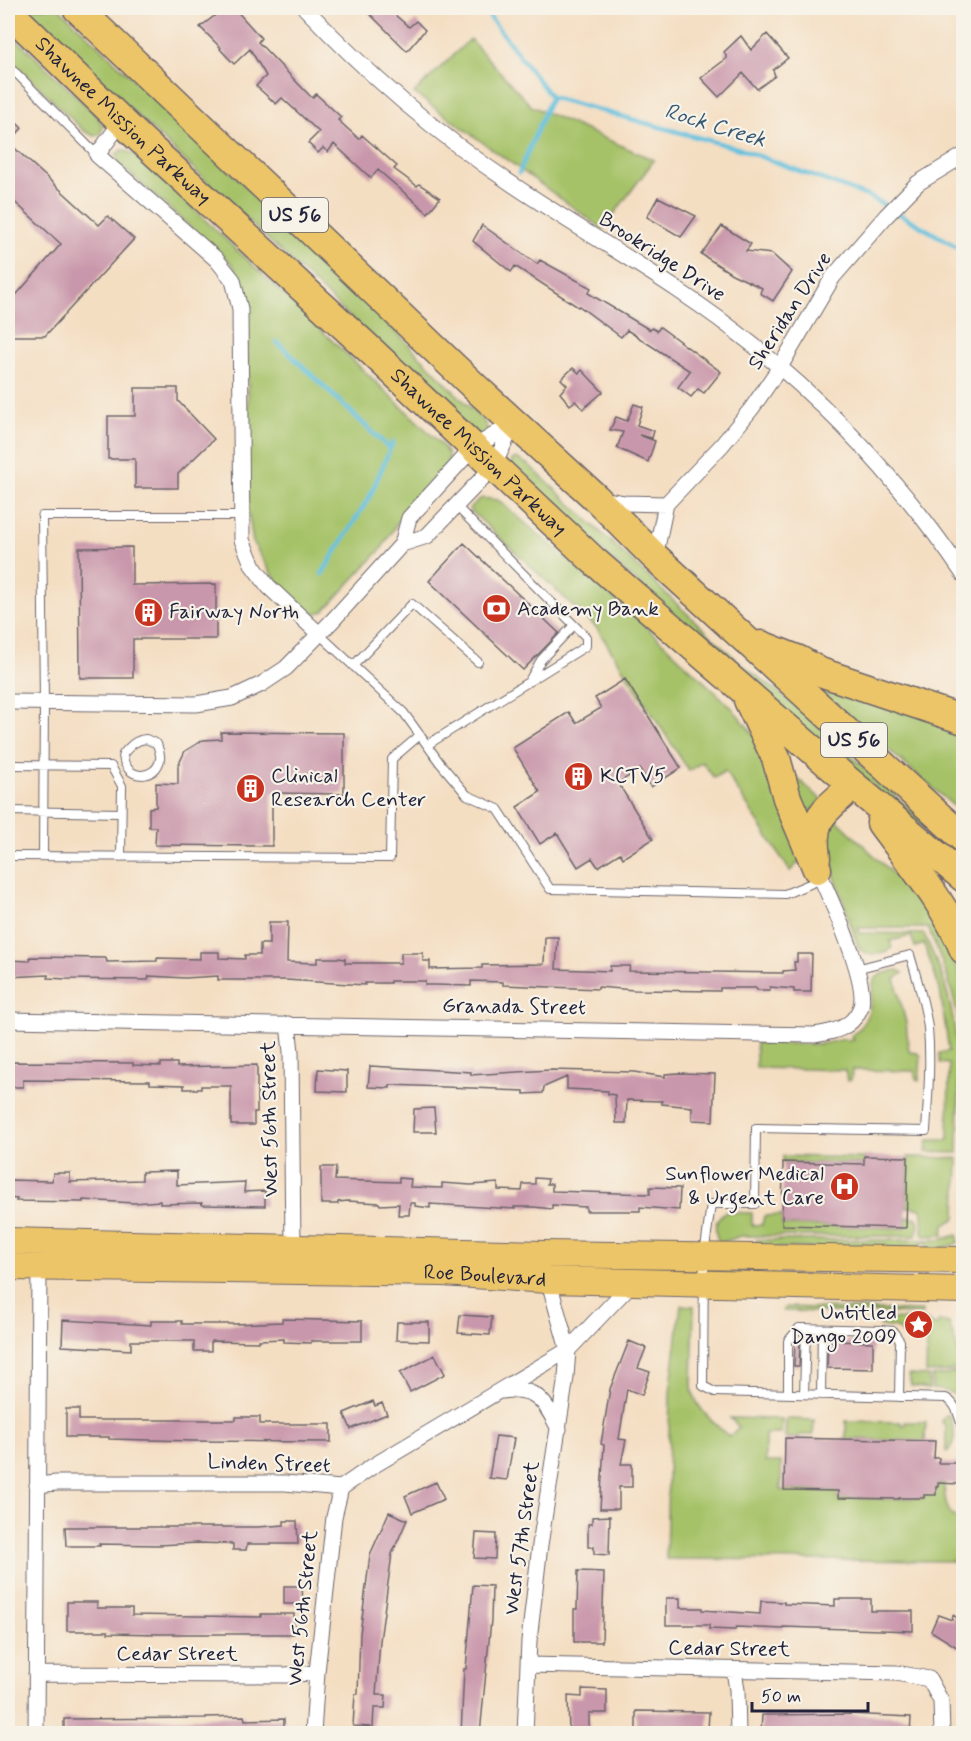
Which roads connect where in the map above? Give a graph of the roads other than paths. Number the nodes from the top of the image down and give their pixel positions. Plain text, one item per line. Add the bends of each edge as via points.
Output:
1 (76, 8) edge
2 (305, 8) edge
3 (8, 11) edge
4 (8, 67) edge
5 (122, 121) junction
6 (98, 155) junction
7 (963, 155) edge
8 (780, 367) junction
9 (514, 423) junction
10 (483, 458) junction
11 (596, 498) junction
12 (666, 504) junction
13 (456, 506) junction
14 (242, 516) junction
15 (402, 544) junction
16 (655, 557) junction
17 (963, 575) edge
18 (574, 625) junction
19 (319, 634) junction
20 (745, 639) junction
21 (478, 662) dead end
22 (353, 666) junction
23 (528, 682) junction
24 (744, 690) junction
25 (8, 702) edge
26 (44, 702) junction
27 (963, 720) edge
28 (420, 735) junction
29 (427, 745) junction
30 (8, 765) edge
31 (44, 765) junction
32 (128, 771) junction
33 (118, 780) junction
34 (853, 785) junction
35 (8, 811) edge
36 (44, 811) junction
37 (121, 813) junction
38 (963, 840) edge
39 (8, 856) edge
40 (43, 856) junction
41 (121, 856) junction
42 (819, 874) junction
43 (963, 878) edge
44 (963, 950) edge
45 (856, 969) junction
46 (8, 1020) edge
47 (288, 1024) junction
48 (8, 1241) edge
49 (292, 1249) junction
50 (543, 1254) junction
51 (704, 1256) junction
52 (963, 1260) edge
53 (8, 1267) edge
54 (39, 1267) junction
55 (548, 1280) junction
56 (633, 1282) junction
57 (704, 1284) junction
58 (963, 1290) edge
59 (806, 1328) junction
60 (822, 1329) junction
61 (568, 1350) junction
62 (499, 1391) junction
63 (788, 1394) junction
64 (804, 1394) junction
65 (820, 1395) junction
66 (899, 1397) junction
67 (559, 1429) junction
68 (963, 1434) edge
69 (37, 1485) junction
70 (341, 1488) junction
71 (528, 1665) junction
72 (734, 1670) junction
73 (317, 1672) junction
74 (36, 1674) junction
75 (36, 1734) edge
76 (313, 1734) edge
77 (525, 1734) edge
78 (738, 1734) edge
79 (942, 1734) edge

1 - 9 highway, US 56
2 - 8 street, Brookridge Drive via 350,54 457,145 511,184 683,293
3 - 5 highway, Shawnee Mission Parkway / US 56
4 - 6 lane
5 - 6 street
5 - 10 highway, Shawnee Mission Parkway / US 56
6 - 14 street via 216,259 233,280 240,309
7 - 8 street, Sheridan Drive via 918,183 857,248 833,277
8 - 12 street, Sheridan Drive via 722,445
8 - 17 street, Brookridge Drive via 847,430 903,492
9 - 10 street
9 - 10 street
9 - 11 highway, US 56
10 - 13 street
10 - 15 street via 409,518
10 - 24 highway, Shawnee Mission Parkway / US 56 via 592,560
11 - 12 street
11 - 16 highway, US 56
12 - 16 street
13 - 15 street via 427,536
13 - 18 lane
14 - 19 street via 242,540 253,566 268,586
14 - 26 lane via 42,516
15 - 19 street
16 - 20 highway, US 56
18 - 23 lane
18 - 23 lane via 586,637 586,646
19 - 22 lane
19 - 26 street via 286,668 232,698 196,704
20 - 27 highway via 820,672
20 - 38 highway, US 56
21 - 22 lane via 412,604
22 - 28 lane via 404,713
23 - 29 lane
24 - 34 highway, Shawnee Mission Parkway / US 56
24 - 42 highway via 776,758 787,798
25 - 26 street
26 - 31 lane
28 - 29 lane
28 - 41 lane via 392,759 390,858
29 - 42 lane via 467,795 498,809 550,889 784,894
30 - 31 lane
31 - 33 lane via 111,766
31 - 36 lane
32 - 32 lane via 148,774 156,768 160,758 158,744 146,739 131,745 123,754
32 - 33 lane
33 - 37 lane via 122,786
34 - 42 highway via 816,824 813,838
34 - 43 highway, Shawnee Mission Parkway / US 56
34 - 44 highway via 938,900
35 - 36 lane
36 - 37 lane
36 - 40 lane
37 - 41 lane
39 - 40 lane
40 - 41 lane
42 - 45 street, Granada Street
45 - 47 street, Granada Street via 863,993 860,1009 850,1024 814,1035
45 - 51 lane via 910,955 928,1028 926,1131 756,1128 755,1204 711,1204
46 - 47 street, Granada Street
47 - 49 street, West 56th Street
48 - 49 main road, Roe Boulevard
49 - 50 main road, Roe Boulevard
50 - 51 main road, Roe Boulevard
50 - 55 street, West 57th Street
51 - 52 main road, Roe Boulevard
51 - 57 lane
53 - 54 main road, Roe Boulevard
54 - 55 main road, Roe Boulevard via 431,1273
54 - 69 street
55 - 56 main road, Roe Boulevard
55 - 61 street, West 57th Street
56 - 57 main road, Roe Boulevard
56 - 61 street
57 - 58 main road, Roe Boulevard
57 - 63 lane via 703,1386 715,1392
59 - 60 lane
59 - 63 lane via 799,1328 788,1341
59 - 64 lane
60 - 65 lane
60 - 66 lane via 890,1330 896,1334 900,1341
61 - 62 street, Linden Street
61 - 67 street, West 57th Street
62 - 67 street via 518,1389 539,1396
62 - 70 street, Linden Street
63 - 64 lane
64 - 65 lane
65 - 66 lane
66 - 68 lane via 949,1400
67 - 71 street, West 57th Street via 540,1545
69 - 70 street, Linden Street via 273,1483
69 - 74 street
70 - 73 street, West 56th Street via 334,1517
71 - 72 street, Cedar Street
71 - 77 street, West 57th Street
72 - 78 street
72 - 79 street, Cedar Street via 896,1672 929,1679 941,1701
73 - 74 street, Cedar Street via 286,1676
73 - 76 street, West 56th Street
74 - 75 street

